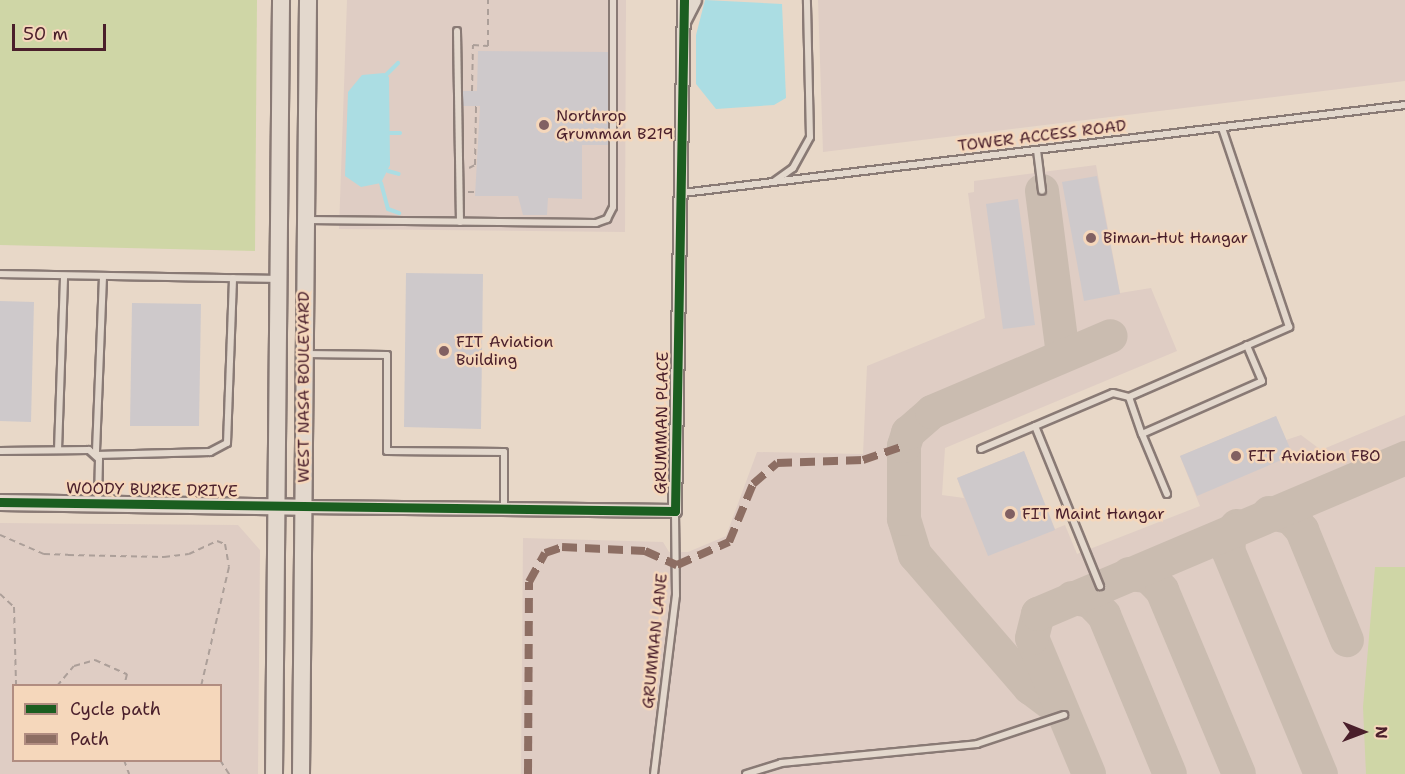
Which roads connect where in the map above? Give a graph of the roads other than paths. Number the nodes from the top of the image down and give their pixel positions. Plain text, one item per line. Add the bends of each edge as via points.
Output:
1 (280, 0) edge
2 (308, 0) edge
3 (613, 0) edge
4 (684, 0) edge
5 (695, 0) edge
6 (807, 0) edge
7 (684, 21) junction
8 (457, 31) dead end
9 (1405, 105) edge
10 (1222, 128) junction
11 (1036, 150) junction
12 (775, 181) junction
13 (1042, 191) dead end
14 (683, 193) junction
15 (306, 220) junction
16 (460, 222) junction
17 (0, 274) edge
18 (64, 276) junction
19 (103, 277) junction
20 (233, 278) junction
21 (279, 279) junction
22 (1247, 345) junction
23 (304, 354) junction
24 (1129, 396) junction
25 (1035, 426) junction
26 (1142, 434) junction
27 (981, 449) dead end
28 (58, 450) junction
29 (0, 451) edge
30 (96, 455) junction
31 (1167, 494) dead end
32 (0, 502) edge
33 (98, 504) junction
34 (277, 507) junction
35 (303, 507) junction
36 (675, 511) junction
37 (504, 512) junction
38 (1100, 586) dead end
39 (1065, 715) dead end
40 (274, 774) edge
41 (301, 774) edge
42 (654, 774) edge
43 (746, 774) edge

1 - 21 main road, WEST NASA BOULEVARD
2 - 15 main road, WEST NASA BOULEVARD
3 - 16 lane via 611,214 596,223
4 - 7 street, GRUMMAN PLACE
5 - 7 street, GRUMMAN PLACE
6 - 12 lane via 810,137 793,168
7 - 14 street, GRUMMAN PLACE
8 - 16 lane
9 - 10 lane, TOWER ACCESS ROAD
10 - 11 lane, TOWER ACCESS ROAD
10 - 22 lane via 1289,327
11 - 12 lane, TOWER ACCESS ROAD
11 - 13 lane
12 - 14 lane, TOWER ACCESS ROAD
14 - 36 street, GRUMMAN PLACE
15 - 16 lane
15 - 23 main road, WEST NASA BOULEVARD
17 - 18 lane
18 - 19 lane
18 - 28 lane
19 - 20 lane
19 - 30 lane
20 - 21 lane
20 - 30 lane via 227,443 210,452
21 - 34 main road, WEST NASA BOULEVARD
22 - 24 lane
22 - 26 lane via 1262,381
23 - 35 main road, WEST NASA BOULEVARD
23 - 37 lane via 387,355 387,451 504,452
24 - 25 lane via 1113,393
24 - 26 lane
25 - 27 lane
25 - 38 lane
26 - 31 lane
28 - 29 lane
28 - 30 lane via 89,450
30 - 33 lane
32 - 33 street, WOODY BURKE DRIVE
33 - 34 street, WOODY BURKE DRIVE
34 - 35 street, WOODY BURKE DRIVE
34 - 40 main road, WEST NASA BOULEVARD
35 - 37 street, GRUMMAN PLACE
35 - 41 main road, WEST NASA BOULEVARD
36 - 37 street, GRUMMAN PLACE
36 - 42 lane, GRUMMAN LANE via 676,595
39 - 43 lane via 977,744 781,763

